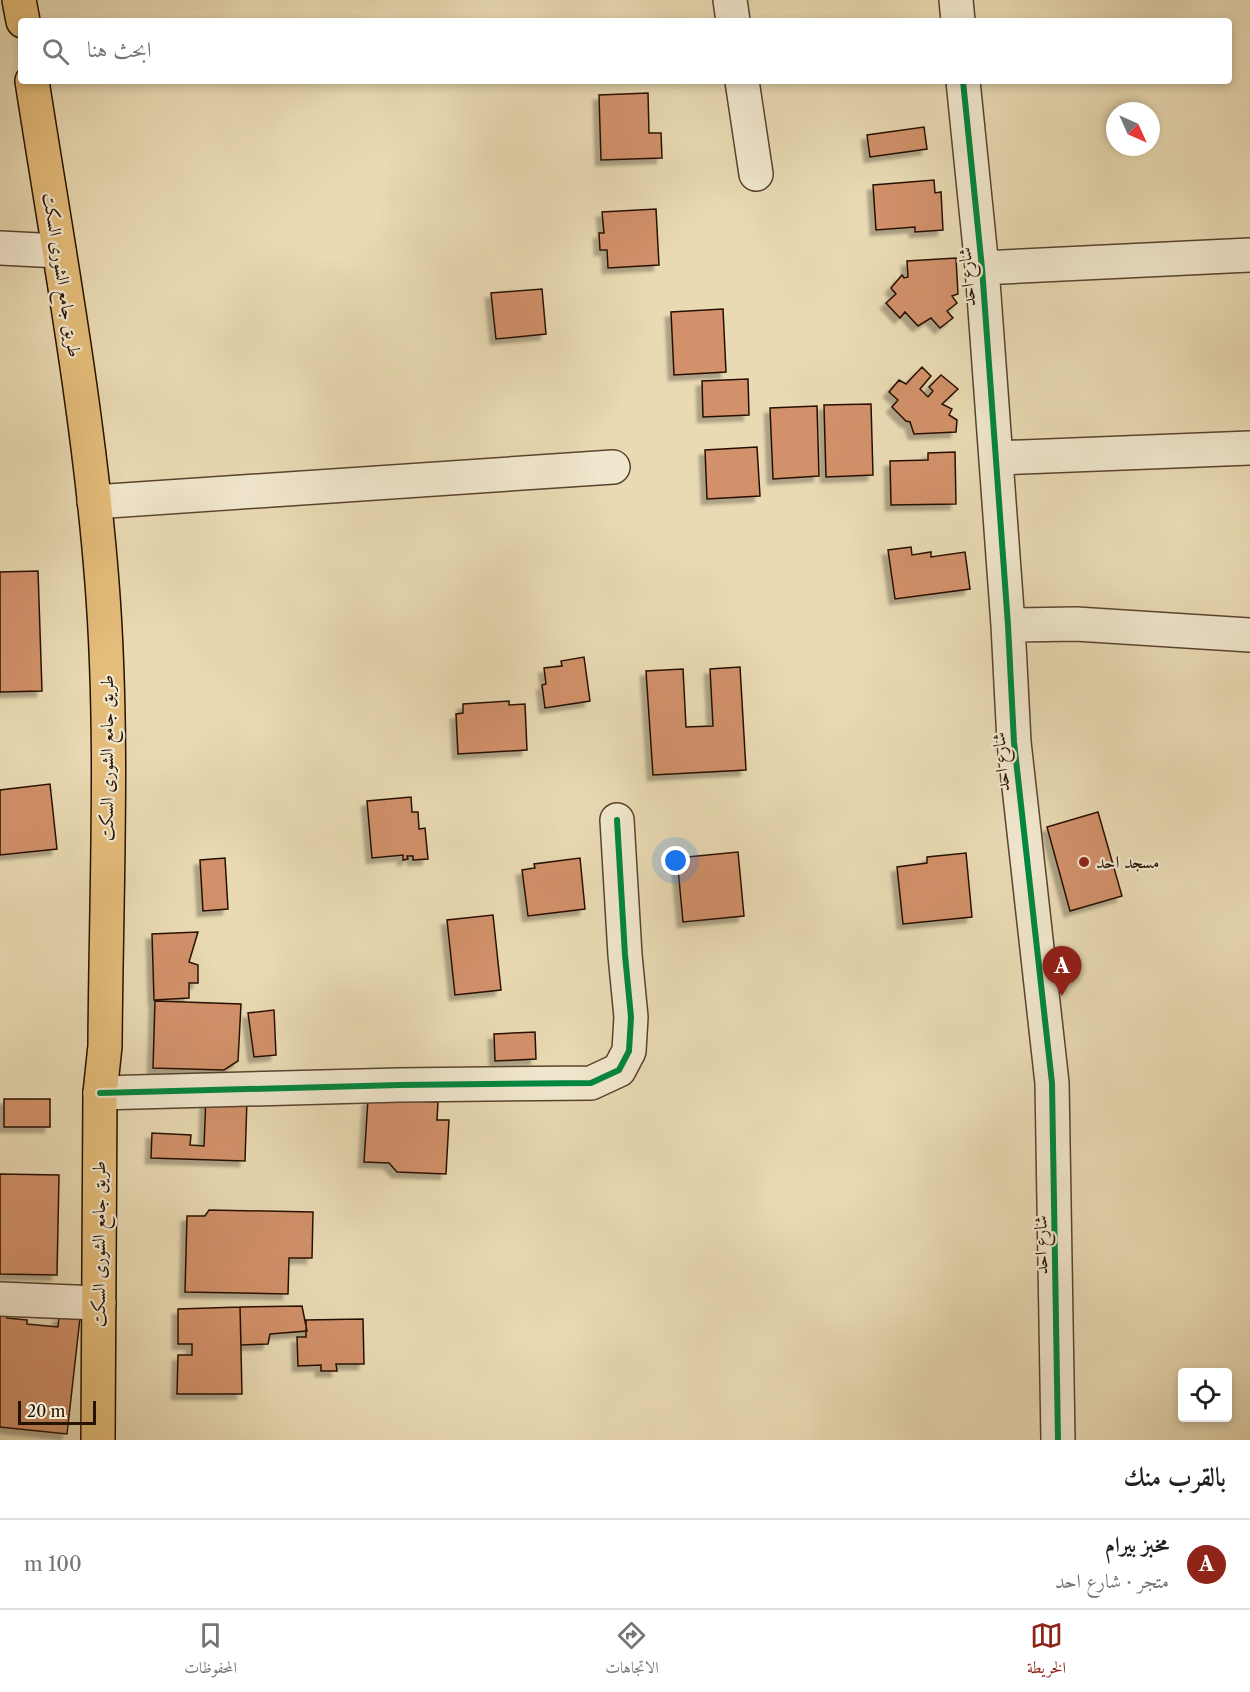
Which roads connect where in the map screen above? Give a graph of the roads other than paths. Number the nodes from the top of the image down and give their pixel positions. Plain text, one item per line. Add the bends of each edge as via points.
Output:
1 (20, 0) edge
2 (730, 0) edge
3 (956, 0) edge
4 (23, 18) edge
5 (733, 18) edge
6 (958, 18) edge
7 (32, 84) edge
8 (742, 84) edge
9 (963, 84) edge
10 (756, 174) dead end
11 (0, 248) edge
12 (59, 251) junction
13 (1250, 255) edge
14 (982, 268) junction
15 (1250, 448) edge
16 (996, 458) junction
17 (613, 467) dead end
18 (94, 502) junction
19 (1008, 624) junction
20 (1250, 634) edge
21 (617, 820) dead end
22 (100, 1093) junction
23 (0, 1299) edge
24 (99, 1303) junction
25 (98, 1440) edge
26 (1058, 1440) edge

1 - 4 main road
2 - 5 street
3 - 6 street
7 - 12 main road, طريق جامع الشورى السكت
8 - 10 street
9 - 14 street, شارع احد
11 - 12 street
12 - 18 main road, طريق جامع الشورى السكت
13 - 14 street
14 - 16 street, شارع احد
15 - 16 street
16 - 19 street, شارع احد
17 - 18 street
18 - 22 main road, طريق جامع الشورى السكت via 109,690 105,1046
19 - 20 street
19 - 26 street, شارع احد via 1014,742 1052,1083
21 - 22 street via 631,1017 629,1051 619,1070 591,1083
22 - 24 main road, طريق جامع الشورى السكت
23 - 24 street
24 - 25 main road, طريق جامع الشورى السكت

